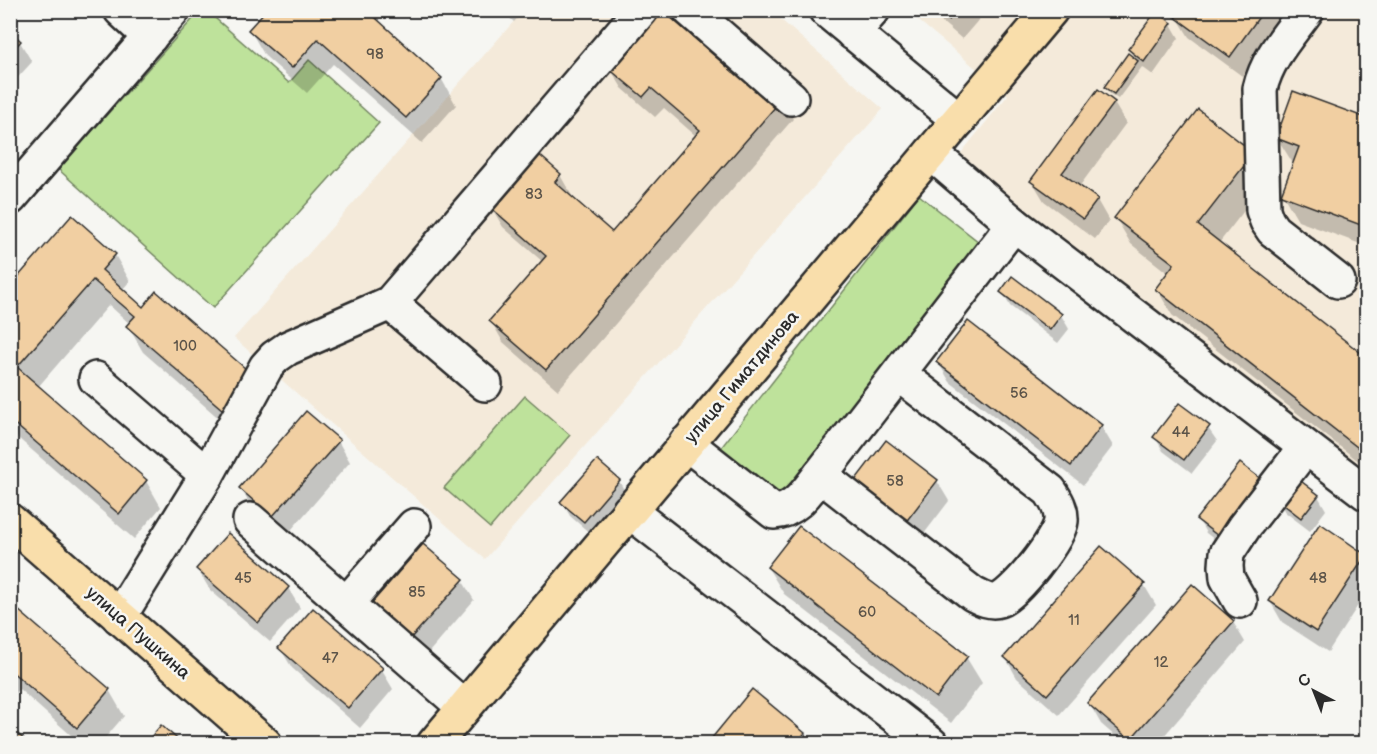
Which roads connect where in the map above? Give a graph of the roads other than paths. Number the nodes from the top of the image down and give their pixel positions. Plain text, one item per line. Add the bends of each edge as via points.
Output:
1 (121, 10) edge
2 (173, 10) edge
3 (641, 10) edge
4 (690, 10) edge
5 (826, 10) edge
6 (1051, 10) edge
7 (1307, 10) edge
8 (863, 22) edge
9 (150, 37) junction
10 (791, 98) dead end
11 (959, 120) junction
12 (931, 153) junction
13 (10, 198) edge
14 (1014, 224) junction
15 (1338, 281) dead end
16 (390, 303) junction
17 (898, 374) junction
18 (96, 379) dead end
19 (485, 384) dead end
20 (686, 443) junction
21 (1305, 448) junction
22 (207, 475) junction
23 (820, 475) junction
24 (1366, 493) edge
25 (629, 511) junction
26 (250, 520) dead end
27 (10, 521) edge
28 (414, 526) dead end
29 (1240, 601) dead end
30 (346, 604) junction
31 (119, 617) junction
32 (464, 707) junction
33 (265, 744) edge
34 (434, 744) edge
35 (931, 744) edge

1 - 9 street
2 - 9 street
3 - 16 street
4 - 10 street
5 - 8 street
6 - 11 main road, улица Гиматдинова
7 - 15 street via 1271,59 1260,88 1263,210 1273,230
8 - 11 street
9 - 13 street
11 - 12 main road, улица Гиматдинова
12 - 14 street
12 - 20 main road, улица Гиматдинова
14 - 17 street
14 - 21 street
16 - 19 street
16 - 22 street via 275,357 266,366
17 - 23 street
17 - 23 street via 1050,491 1059,506 1061,521 1056,537 1014,591 998,601 985,600
18 - 22 street
20 - 23 street via 774,512 797,502
20 - 25 main road, улица Гиматдинова
21 - 24 street
21 - 29 street via 1227,553 1227,578
22 - 31 street
25 - 32 main road, улица Гиматдинова
25 - 35 street
26 - 30 street
27 - 31 main road, улица Пушкина
28 - 30 street
30 - 32 street
31 - 33 main road, улица Пушкина
32 - 34 main road, улица Гиматдинова

